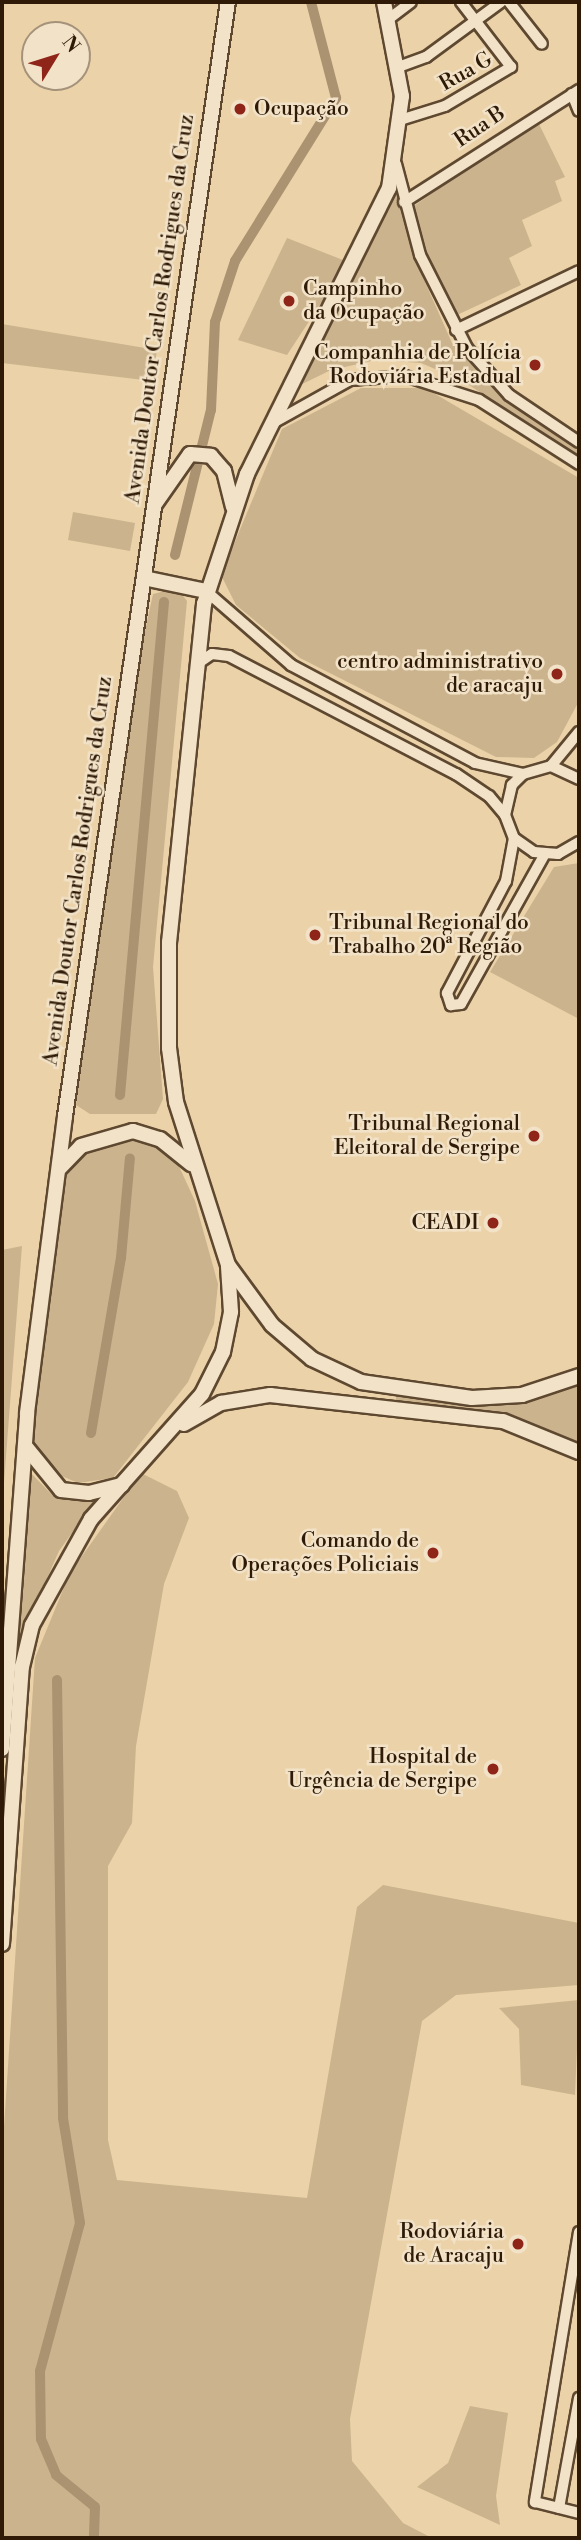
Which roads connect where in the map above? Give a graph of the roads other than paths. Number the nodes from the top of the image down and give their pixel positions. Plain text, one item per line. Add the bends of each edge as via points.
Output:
1 (228, 2) edge
2 (384, 2) edge
3 (411, 2) edge
4 (461, 2) edge
5 (501, 2) edge
6 (509, 2) edge
7 (390, 18) junction
8 (475, 21) junction
9 (542, 44) dead end
10 (401, 66) junction
11 (575, 92) edge
12 (579, 111) edge
13 (400, 120) junction
14 (396, 164) junction
15 (404, 202) junction
16 (579, 271) edge
17 (456, 330) junction
18 (270, 424) junction
19 (579, 442) edge
20 (579, 464) edge
21 (233, 507) junction
22 (152, 509) junction
23 (144, 578) junction
24 (206, 592) junction
25 (195, 666) junction
26 (579, 732) edge
27 (551, 766) junction
28 (523, 774) junction
29 (579, 779) edge
30 (505, 815) junction
31 (514, 838) junction
32 (576, 847) edge
33 (545, 854) junction
34 (194, 1168) junction
35 (58, 1172) junction
36 (228, 1265) junction
37 (579, 1376) edge
38 (387, 1389) junction
39 (387, 1406) junction
40 (174, 1431) junction
41 (24, 1442) junction
42 (579, 1452) edge
43 (123, 1484) junction
44 (2, 1749) edge
45 (2, 1944) edge
46 (579, 2232) edge
47 (574, 2311) edge
48 (579, 2398) edge
49 (559, 2508) junction
50 (579, 2513) edge

1 - 22 main road, Avenida Doutor Carlos Rodrigues da Cruz
2 - 7 main road
3 - 7 street
4 - 8 street, Rua G
5 - 8 street
6 - 9 street
7 - 10 main road
8 - 10 street via 426,57
8 - 13 street, Rua G via 510,68 445,106
10 - 13 main road
11 - 12 street
11 - 15 street, Rua B
13 - 14 main road
14 - 15 street
14 - 18 main road
15 - 17 street via 420,254
16 - 17 street
17 - 19 street via 509,395
18 - 20 street via 350,380 405,376 479,400
18 - 21 main road
21 - 22 main road via 224,471 211,456 190,454
21 - 24 main road
22 - 23 main road, Avenida Doutor Carlos Rodrigues da Cruz
23 - 24 main road
23 - 35 main road, Avenida Doutor Carlos Rodrigues da Cruz
24 - 25 main road
24 - 28 street via 291,665 475,763
25 - 30 street via 212,654 229,656 456,774 489,796
25 - 34 main road via 169,942 169,1048
26 - 27 street
27 - 28 street
27 - 29 street
28 - 30 street via 512,785
30 - 31 street
31 - 33 street
31 - 33 street via 506,881 447,993 451,1005 461,1004
32 - 33 street
34 - 35 main road via 160,1139 133,1131 81,1146
34 - 36 main road
35 - 41 main road, Avenida Doutor Carlos Rodrigues da Cruz
36 - 38 main road via 264,1316 312,1359
36 - 40 main road via 231,1312 223,1352
37 - 38 main road via 507,1398
38 - 39 main road
39 - 40 main road via 251,1396 221,1404
39 - 42 main road via 503,1421
40 - 43 main road
41 - 43 main road via 32,1462 61,1490 89,1493
41 - 44 main road, Avenida Doutor Carlos Rodrigues da Cruz
43 - 45 main road via 91,1519 45,1596 22,1667
46 - 47 street
47 - 49 street via 536,2502
48 - 49 street
49 - 50 street

